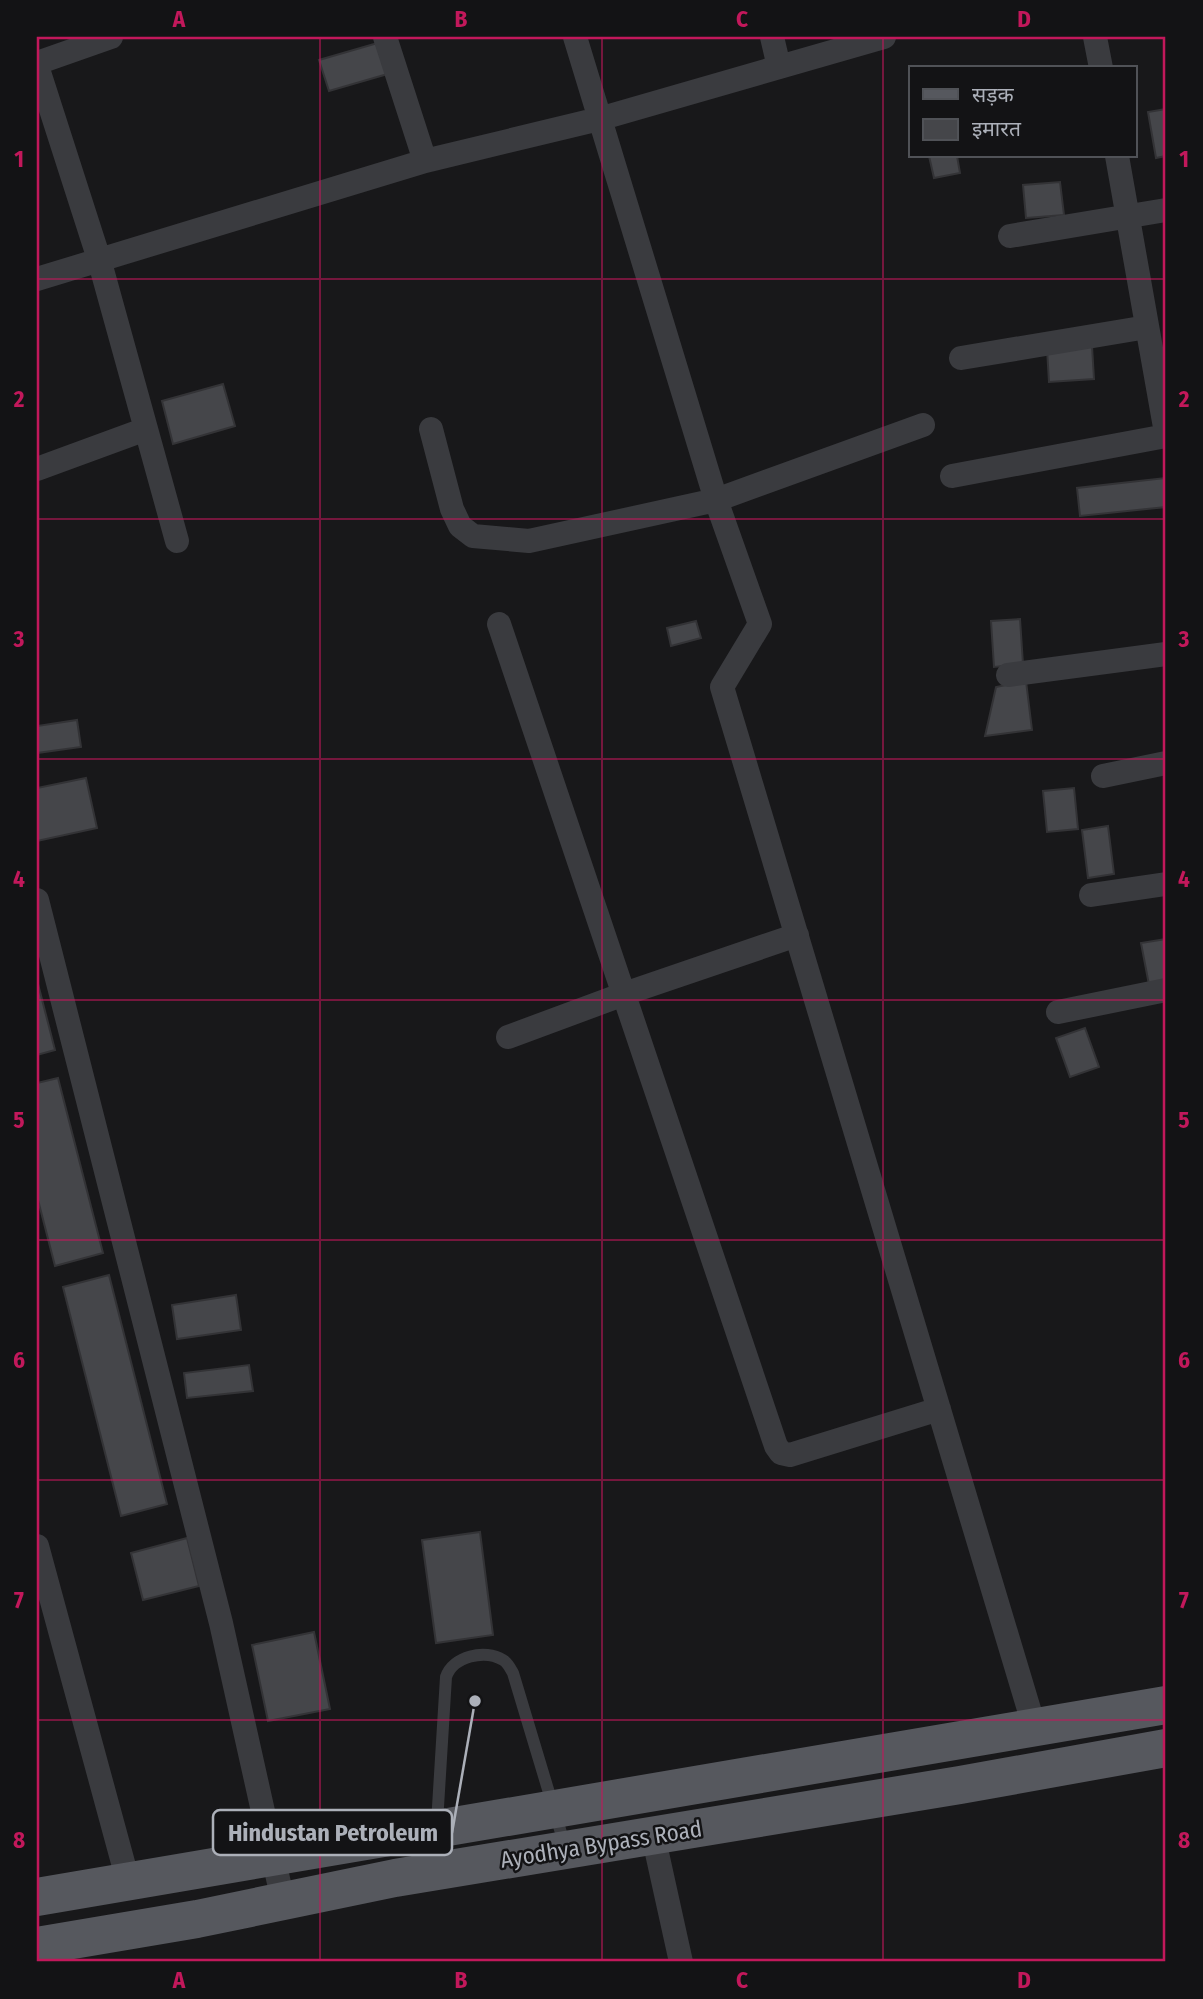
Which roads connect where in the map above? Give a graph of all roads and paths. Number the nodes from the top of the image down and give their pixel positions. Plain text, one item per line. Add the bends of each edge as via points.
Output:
1 (111, 37) edge
2 (385, 37) edge
3 (575, 37) edge
4 (772, 37) edge
5 (884, 37) edge
6 (1095, 37) edge
7 (37, 64) edge
8 (1101, 66) edge
9 (779, 67) junction
10 (599, 119) junction
11 (1117, 158) edge
12 (425, 161) junction
13 (1166, 210) edge
14 (1128, 215) junction
15 (1010, 236) dead end
16 (99, 260) junction
17 (37, 279) edge
18 (1147, 327) junction
19 (961, 358) dead end
20 (923, 425) dead end
21 (146, 429) junction
22 (431, 429) dead end
23 (1166, 434) edge
24 (37, 469) edge
25 (952, 477) dead end
26 (716, 500) junction
27 (177, 541) dead end
28 (499, 624) dead end
29 (1166, 654) edge
30 (1008, 675) dead end
31 (1166, 763) edge
32 (1103, 776) dead end
33 (1166, 884) edge
34 (1091, 895) dead end
35 (37, 900) edge
36 (797, 936) junction
37 (1166, 989) edge
38 (624, 994) junction
39 (1058, 1012) dead end
40 (508, 1037) dead end
41 (939, 1409) junction
42 (37, 1546) edge
43 (1166, 1705) edge
44 (1034, 1726) junction
45 (1166, 1748) edge
46 (554, 1808) junction
47 (653, 1835) junction
48 (439, 1850) junction
49 (566, 1850) junction
50 (272, 1856) junction
51 (128, 1881) junction
52 (37, 1897) edge
53 (283, 1901) junction
54 (37, 1946) edge
55 (681, 1962) edge

1 - 7 street
2 - 12 street
3 - 10 street
4 - 9 street
5 - 9 street
6 - 8 street
7 - 16 street
9 - 10 street
10 - 12 street
10 - 26 street
11 - 14 street
12 - 16 street
13 - 14 street
14 - 15 street
14 - 18 street
16 - 17 street
16 - 21 street
18 - 19 street
18 - 23 street
20 - 26 street
21 - 24 street
21 - 27 street
22 - 26 street via 452,509 460,526 473,536 529,541
23 - 25 street
26 - 36 street via 761,624 722,687
28 - 38 street
29 - 30 street
31 - 32 street
33 - 34 street
35 - 50 street via 221,1623
36 - 38 street
36 - 41 street
37 - 39 street
38 - 40 street
38 - 41 street via 781,1453 790,1455
41 - 44 street
42 - 51 street
43 - 44 main road, Ayodhya Bypass Road
44 - 46 main road, Ayodhya Bypass Road
45 - 47 main road, Ayodhya Bypass Road
46 - 48 main road, Ayodhya Bypass Road
46 - 48 lane via 506,1661 490,1654 459,1661 446,1677
46 - 49 lane
47 - 49 main road, Ayodhya Bypass Road
47 - 55 street
48 - 49 main road, Ayodhya Bypass Road
48 - 50 main road, Ayodhya Bypass Road
48 - 53 main road, Ayodhya Bypass Road
50 - 51 main road, Ayodhya Bypass Road
50 - 53 street
51 - 52 main road, Ayodhya Bypass Road
53 - 54 main road, Ayodhya Bypass Road

